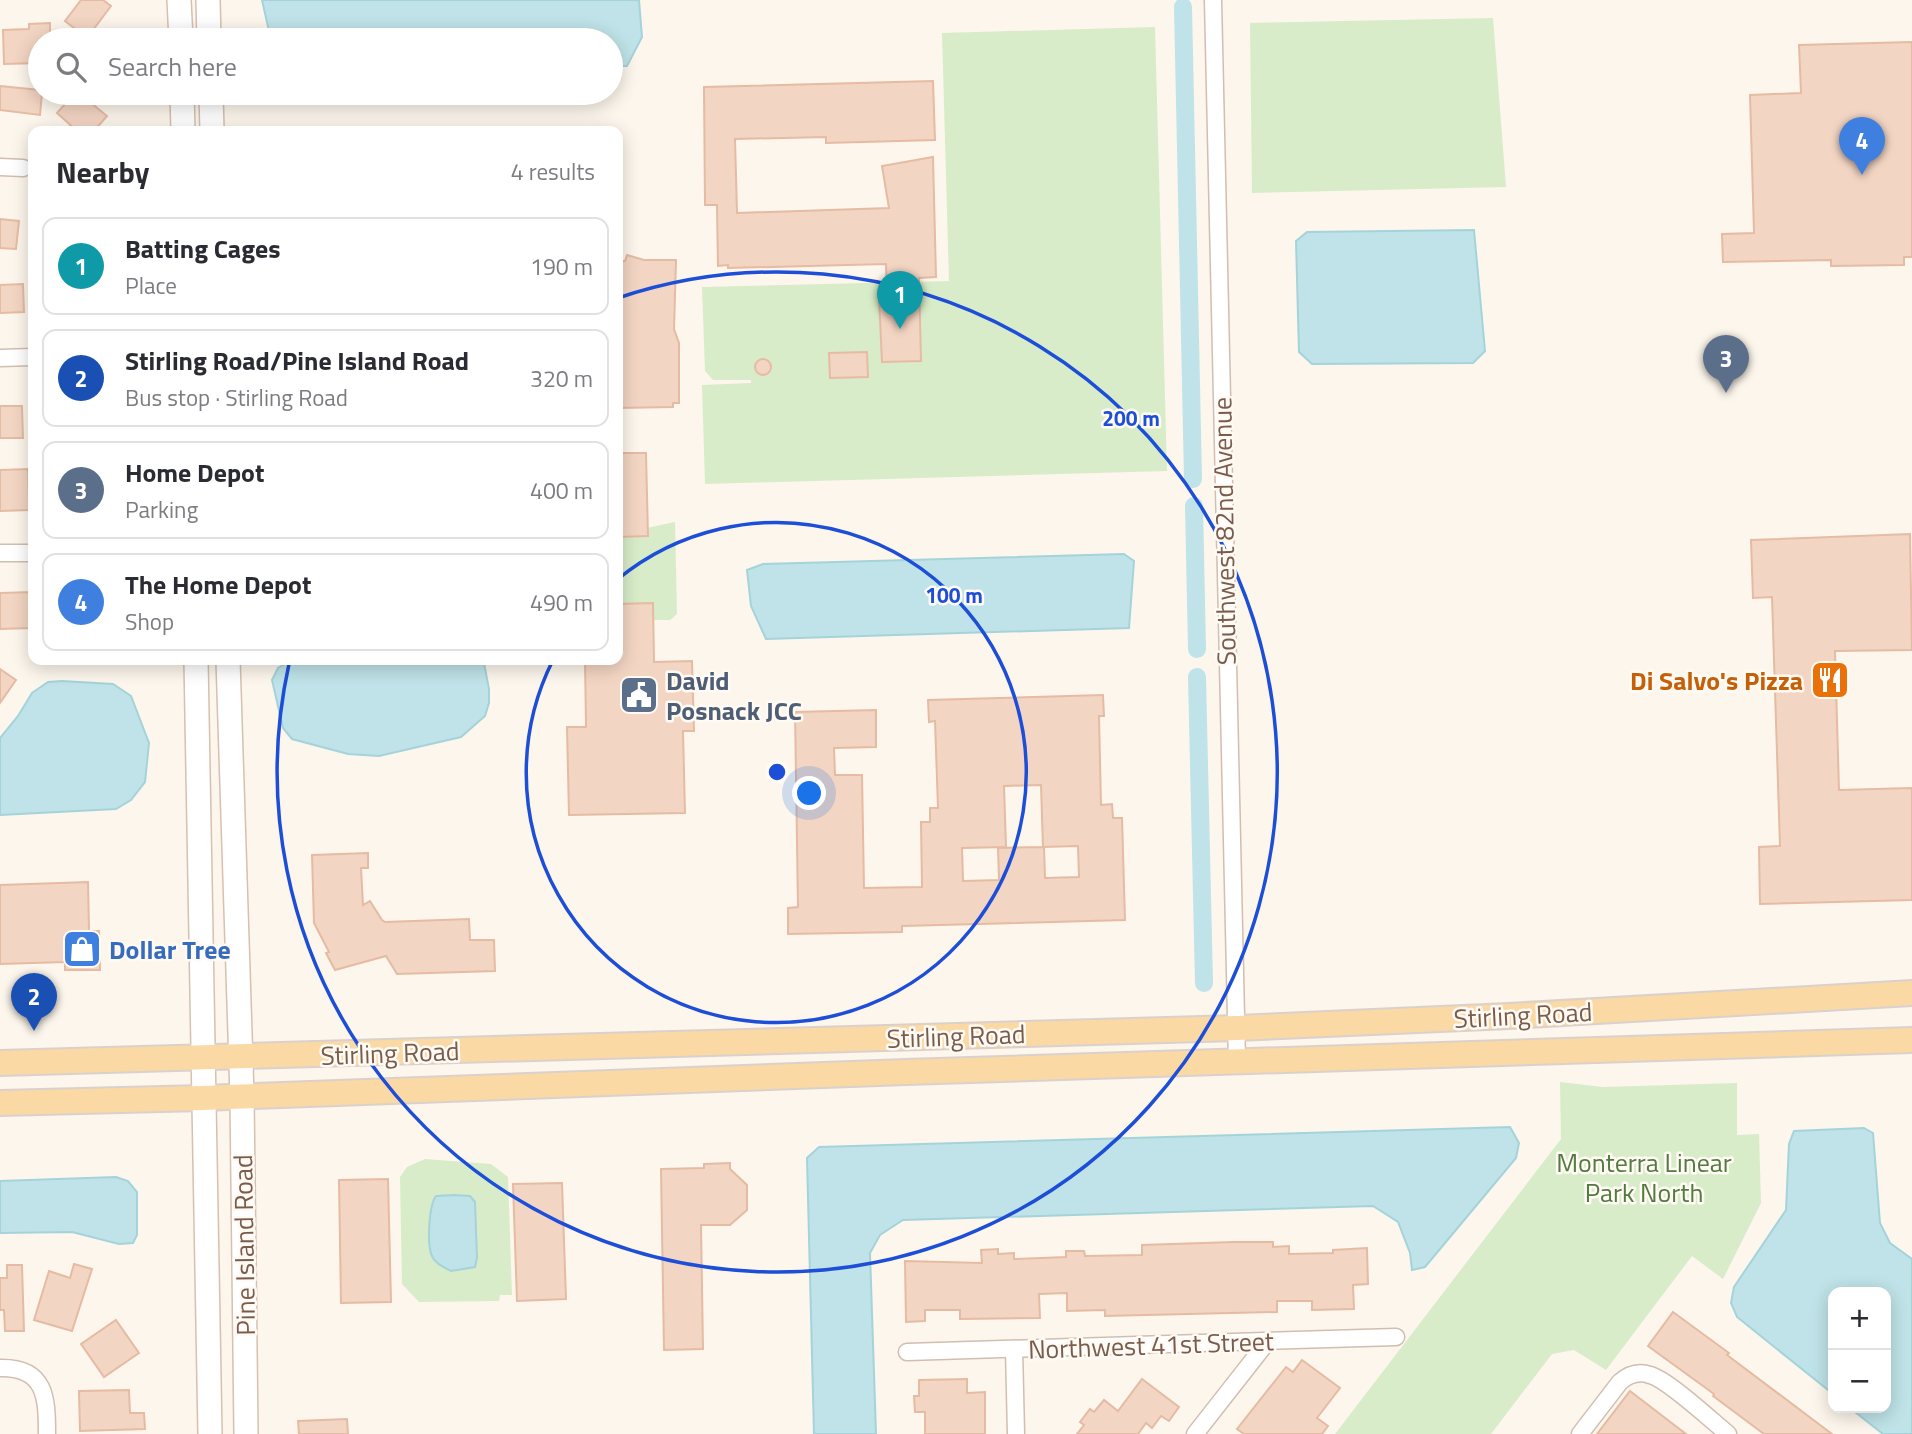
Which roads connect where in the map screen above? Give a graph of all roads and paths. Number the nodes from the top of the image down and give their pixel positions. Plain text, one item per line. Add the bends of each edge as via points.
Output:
1 (179, 0) edge
2 (208, 0) edge
3 (1213, 0) edge
4 (180, 28) edge
5 (209, 28) edge
6 (182, 105) edge
7 (211, 105) edge
8 (183, 126) edge
9 (212, 126) edge
10 (0, 167) edge
11 (23, 168) dead end
12 (28, 357) edge
13 (0, 358) edge
14 (0, 553) edge
15 (28, 553) edge
16 (196, 665) edge
17 (228, 665) edge
18 (1912, 993) edge
19 (1237, 1028) junction
20 (1912, 1040) edge
21 (756, 1042) junction
22 (203, 1057) junction
23 (240, 1057) junction
24 (1237, 1061) junction
25 (0, 1063) edge
26 (758, 1077) junction
27 (242, 1096) junction
28 (203, 1098) junction
29 (0, 1102) edge
30 (1396, 1338) dead end
31 (1268, 1341) junction
32 (1014, 1349) junction
33 (907, 1352) dead end
34 (0, 1368) edge
35 (47, 1434) edge
36 (210, 1434) edge
37 (246, 1434) edge
38 (1016, 1434) edge
39 (1195, 1434) edge
40 (1580, 1434) edge
41 (1728, 1434) edge

1 - 4 main road
2 - 5 main road
3 - 19 street, Southwest 82nd Avenue
6 - 8 main road
7 - 9 main road
10 - 11 street
12 - 13 street
14 - 15 street
16 - 22 main road, Pine Island Road
17 - 23 main road, Pine Island Road
18 - 19 main road, Stirling Road
19 - 21 main road, Stirling Road
19 - 24 street, Southwest 82nd Avenue
20 - 24 main road, Stirling Road
21 - 23 main road, Stirling Road
21 - 26 main road
22 - 23 main road, Stirling Road
22 - 25 main road, Stirling Road
22 - 28 main road, Pine Island Road
23 - 27 main road, Pine Island Road
24 - 26 main road, Stirling Road
26 - 27 main road, Stirling Road
27 - 28 main road, Stirling Road
27 - 37 main road, Pine Island Road
28 - 29 main road, Stirling Road
28 - 36 main road, Pine Island Road
30 - 31 street, Northwest 41st Street
31 - 32 street, Northwest 41st Street
31 - 39 street
32 - 33 street, Northwest 41st Street
32 - 38 street
34 - 35 street via 40,1372
40 - 41 street via 1620,1381 1637,1373 1657,1377

